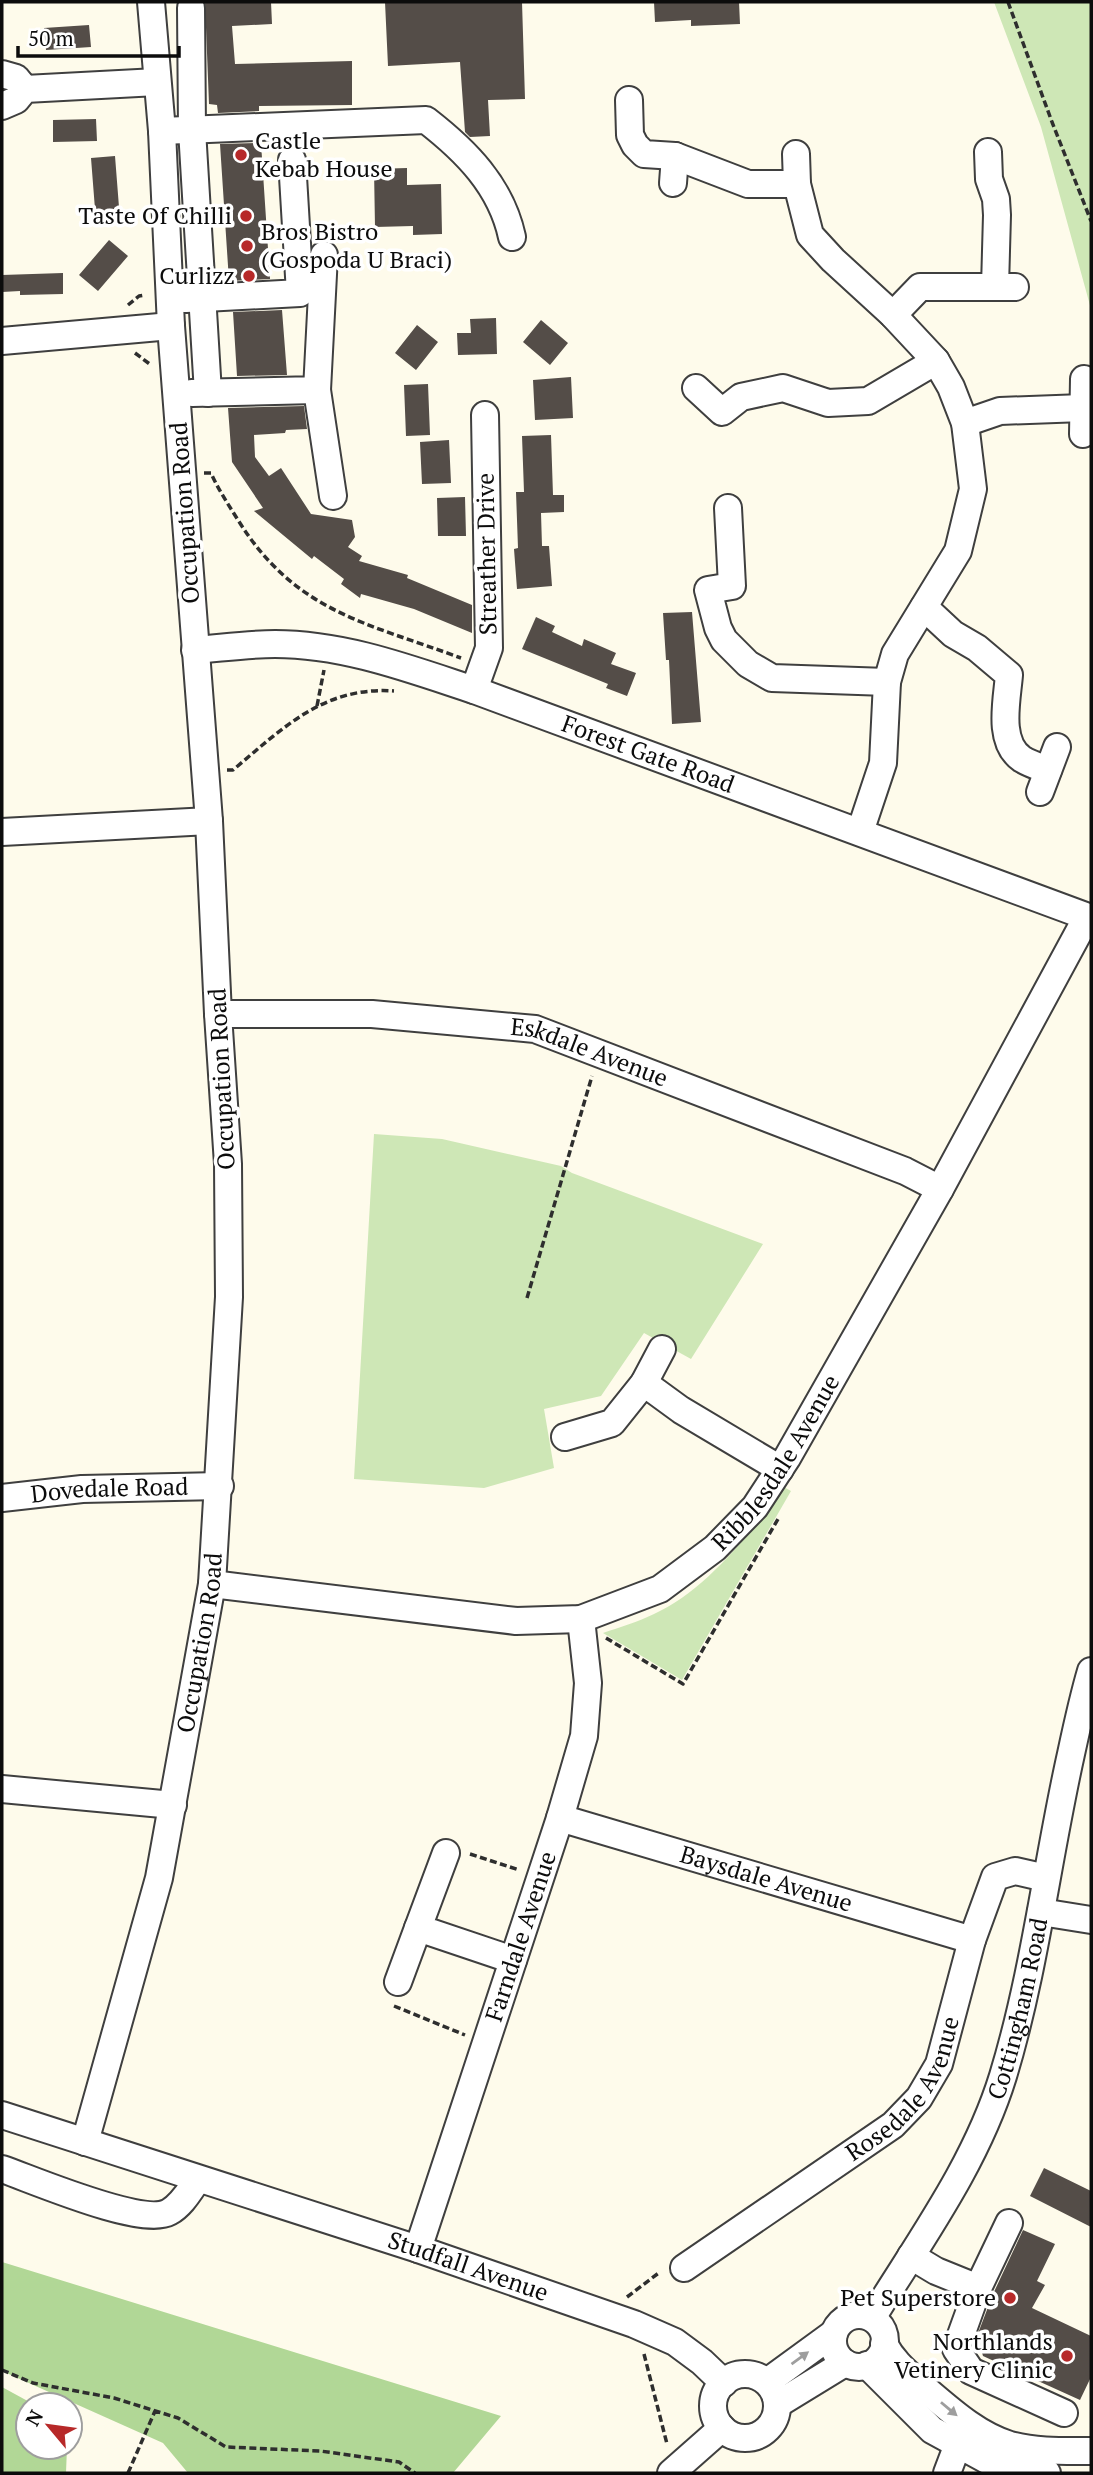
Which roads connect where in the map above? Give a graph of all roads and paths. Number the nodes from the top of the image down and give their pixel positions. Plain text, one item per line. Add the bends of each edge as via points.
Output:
1 (151, 2) edge
2 (1008, 2) edge
3 (191, 8) dead end
4 (2, 74) edge
5 (157, 82) junction
6 (25, 89) junction
7 (629, 100) dead end
8 (2, 106) edge
9 (192, 130) junction
10 (162, 131) junction
11 (988, 152) dead end
12 (796, 154) dead end
13 (675, 156) junction
14 (292, 160) dead end
15 (673, 183) dead end
16 (797, 184) junction
17 (1091, 221) edge
18 (512, 237) dead end
19 (324, 255) dead end
20 (204, 298) junction
21 (170, 300) junction
22 (893, 315) junction
23 (171, 326) junction
24 (2, 341) edge
25 (936, 361) junction
26 (1084, 379) dead end
27 (696, 388) dead end
28 (317, 390) junction
29 (208, 393) junction
30 (176, 394) junction
31 (485, 415) dead end
32 (965, 423) junction
33 (182, 472) junction
34 (332, 496) dead end
35 (729, 508) dead end
36 (924, 607) junction
37 (330, 649) junction
38 (195, 650) junction
39 (478, 678) junction
40 (887, 682) junction
41 (398, 691) dead end
42 (317, 706) junction
43 (204, 769) junction
44 (1048, 770) dead end
45 (209, 821) junction
46 (2, 832) edge
47 (860, 832) junction
48 (1089, 917) edge
49 (218, 1014) junction
50 (598, 1054) junction
51 (940, 1189) junction
52 (527, 1298) dead end
53 (663, 1349) dead end
54 (645, 1383) junction
55 (565, 1437) dead end
56 (780, 1469) junction
57 (220, 1486) junction
58 (2, 1498) edge
59 (778, 1519) dead end
60 (212, 1584) junction
61 (582, 1627) junction
62 (1089, 1684) edge
63 (2, 1789) edge
64 (173, 1805) junction
65 (560, 1818) junction
66 (446, 1853) joint
67 (541, 1877) junction
68 (1046, 1878) junction
69 (1041, 1912) junction
70 (1091, 1920) edge
71 (418, 1928) junction
72 (972, 1940) junction
73 (513, 1960) junction
74 (394, 1993) joint
75 (486, 2043) junction
76 (2, 2115) edge
77 (85, 2142) junction
78 (2, 2169) edge
79 (198, 2179) junction
80 (1009, 2223) dead end
81 (418, 2249) junction
82 (911, 2256) junction
83 (684, 2268) joint
84 (978, 2288) junction
85 (608, 2315) junction
86 (872, 2318) junction
87 (651, 2332) junction
88 (834, 2333) junction
89 (884, 2344) junction
90 (856, 2364) junction
91 (2, 2370) edge
92 (724, 2383) junction
93 (772, 2393) junction
94 (155, 2411) junction
95 (1064, 2413) dead end
96 (722, 2428) junction
97 (958, 2444) junction
98 (1091, 2451) edge
99 (676, 2468) edge
100 (128, 2473) edge
101 (415, 2473) edge
102 (947, 2473) edge
103 (1047, 2473) edge

1 - 5 street, Occupation Road
2 - 17 path
3 - 9 street
4 - 6 street via 16,78
5 - 6 street
5 - 10 street, Occupation Road
6 - 8 street
7 - 13 street via 630,135 635,145 644,154
9 - 10 street
9 - 18 street via 426,120 475,163 507,214
9 - 20 street
10 - 21 street, Occupation Road
11 - 22 street via 997,207 996,248 1005,287 920,287
12 - 16 street
13 - 15 street
13 - 16 street via 748,184
14 - 20 street via 300,293
16 - 22 street via 810,235
19 - 28 street
20 - 21 street
20 - 29 street
21 - 23 street, Occupation Road
22 - 25 street
23 - 24 street
23 - 30 street, Occupation Road
25 - 27 street via 868,401 828,403 783,388 741,397 722,412
25 - 32 street
26 - 32 street via 1083,421 1000,411
28 - 29 street
28 - 34 street
29 - 30 street
30 - 33 street, Occupation Road
31 - 39 street, Streather Drive via 489,648
32 - 36 street via 973,489 958,551
33 - 38 street, Occupation Road
33 - 39 path via 211,473 251,541 301,591
35 - 40 street via 732,586 708,590 724,640 748,664 772,678
36 - 40 street via 895,654
36 - 44 street via 1009,675 1006,718 1010,744 1021,759
37 - 38 street, Forest Gate Road via 276,644
37 - 39 street, Forest Gate Road
37 - 42 path
38 - 43 street, Occupation Road
39 - 47 street, Forest Gate Road
40 - 47 street via 883,763
41 - 42 path via 375,689
42 - 43 path via 292,720 233,770
43 - 45 street, Occupation Road
45 - 46 street
45 - 49 street, Occupation Road
47 - 48 street, Forest Gate Road
48 - 51 street, Ribblesdale Avenue
49 - 50 street, Eskdale Avenue via 372,1014 535,1029
49 - 57 street, Occupation Road via 228,1164 229,1297
50 - 51 street, Eskdale Avenue via 905,1171
50 - 52 path
51 - 56 street, Ribblesdale Avenue
53 - 54 street
54 - 55 street via 612,1423
54 - 56 street
56 - 61 street, Ribblesdale Avenue via 750,1513 715,1548 660,1589
57 - 58 street, Dovedale Road via 82,1489
57 - 60 street, Occupation Road
59 - 61 path via 683,1684
60 - 61 street, Ribblesdale Avenue
60 - 64 street, Occupation Road
61 - 65 street, Farndale Avenue via 588,1683 584,1736
62 - 68 street, Cottingham Road
63 - 64 street
64 - 77 street, Occupation Road via 159,1878
65 - 67 street, Farndale Avenue
65 - 72 street, Baysdale Avenue
66 - 67 path via 470,1853
66 - 71 street
67 - 73 street, Farndale Avenue
68 - 69 street, Cottingham Road
68 - 72 street, Rosedale Avenue via 1015,1871 995,1877
69 - 70 street
69 - 82 street, Cottingham Road via 1003,2078 947,2200
71 - 73 street
71 - 74 street
72 - 83 street, Rosedale Avenue via 939,2064 919,2098 892,2125
73 - 75 street, Farndale Avenue
74 - 75 path
75 - 81 street, Farndale Avenue
76 - 77 street, Studfall Avenue
77 - 79 street, Studfall Avenue
78 - 79 street via 128,2213 151,2216 169,2212
79 - 81 street, Studfall Avenue
80 - 84 street
81 - 85 street, Studfall Avenue
82 - 84 street
82 - 86 street, Cottingham Road
83 - 85 path via 676,2261
84 - 95 street via 956,2348 971,2371
85 - 87 street, Studfall Avenue
86 - 88 street via 849,2316
86 - 89 street via 880,2325
87 - 92 street, Studfall Avenue via 675,2342
87 - 99 path via 643,2356
88 - 90 street via 834,2350
93 -> 88 street
89 - 90 street via 881,2353
89 -> 98 street via 892,2359 980,2431 1009,2445
90 - 93 street
90 - 97 street via 932,2430
91 - 94 path via 33,2383
92 - 93 street via 731,2377 750,2375
92 - 96 street via 713,2410
93 - 96 street via 773,2423 766,2431 738,2438
94 - 100 path
94 - 101 path via 178,2418 226,2447 320,2451 399,2462
96 - 99 street
97 - 102 street
97 - 103 street via 987,2460

